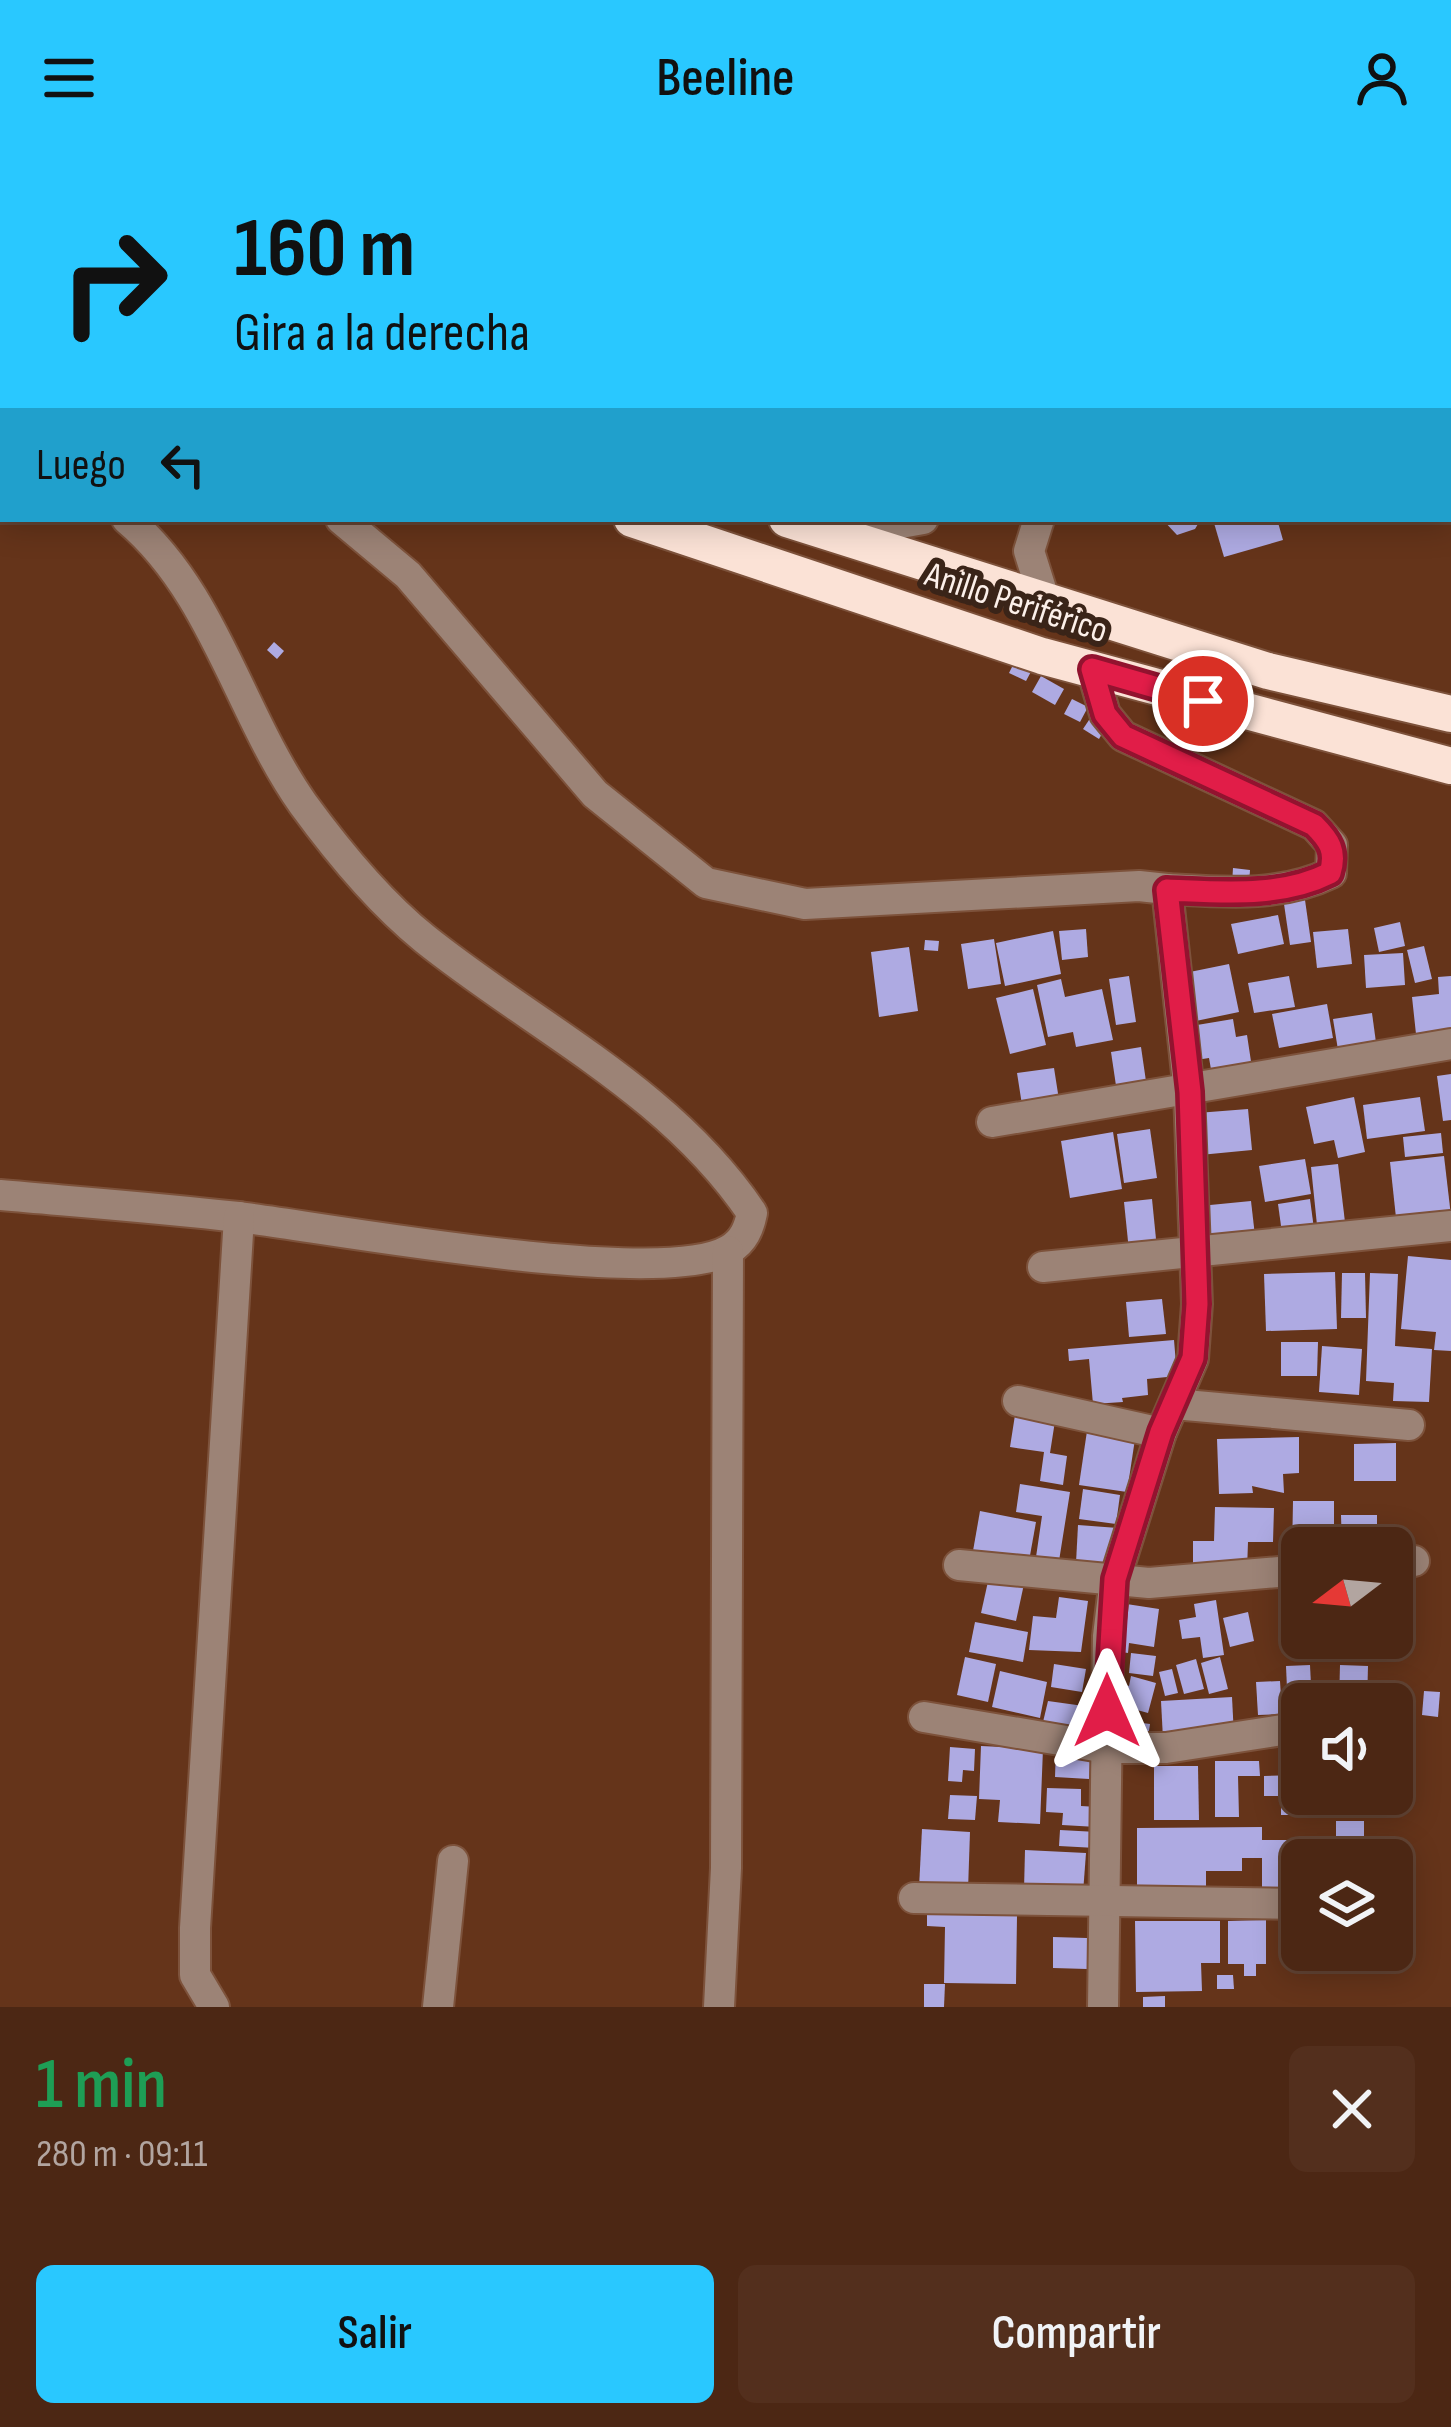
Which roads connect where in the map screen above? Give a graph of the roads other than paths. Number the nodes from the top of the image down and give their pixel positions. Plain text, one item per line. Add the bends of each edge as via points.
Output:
1 (130, 522) edge
2 (345, 522) edge
3 (641, 522) edge
4 (795, 522) edge
5 (907, 522) edge
6 (1038, 522) edge
7 (833, 536) junction
8 (1046, 605) junction
9 (1092, 669) junction
10 (1451, 714) edge
11 (1451, 766) edge
12 (1167, 890) junction
13 (1451, 1044) edge
14 (1190, 1092) junction
15 (992, 1122) dead end
16 (0, 1195) edge
17 (238, 1217) junction
18 (1451, 1226) edge
19 (728, 1251) junction
20 (1193, 1255) junction
21 (1043, 1268) dead end
22 (1018, 1401) dead end
23 (1174, 1404) junction
24 (1409, 1425) dead end
25 (1161, 1432) junction
26 (959, 1565) dead end
27 (1281, 1572) edge
28 (1115, 1579) junction
29 (924, 1717) dead end
30 (1281, 1730) edge
31 (1107, 1748) junction
32 (453, 1861) dead end
33 (914, 1898) dead end
34 (1101, 1904) junction
35 (1281, 1904) edge
36 (214, 2007) edge
37 (438, 2007) edge
38 (719, 2007) edge
39 (1102, 2007) edge

1 - 19 street via 181,578 260,735 367,883 425,939 611,1067 731,1182 752,1213 748,1232
2 - 12 street via 408,574 595,794 706,884 805,904
3 - 9 highway, Anillo Periférico
4 - 7 highway, Anillo Periférico
5 - 7 street
6 - 8 street via 1029,550
7 - 8 highway, Anillo Periférico
8 - 10 highway, Anillo Periférico via 1268,671
9 - 11 highway, Anillo Periférico
9 - 12 street via 1105,714 1123,736 1314,825 1332,845 1330,873 1307,885
12 - 14 street
13 - 14 street
14 - 15 street
14 - 20 street
16 - 17 street
17 - 19 street via 518,1255 686,1261
17 - 36 street via 195,1928 195,1975
18 - 20 street
19 - 38 street
20 - 21 street
20 - 23 street via 1193,1358
22 - 25 street
23 - 24 street
23 - 25 street
25 - 28 street
26 - 28 street
27 - 28 street
28 - 31 street
29 - 31 street
30 - 31 street
31 - 34 street
32 - 37 street
33 - 34 street
34 - 35 street
34 - 39 street

